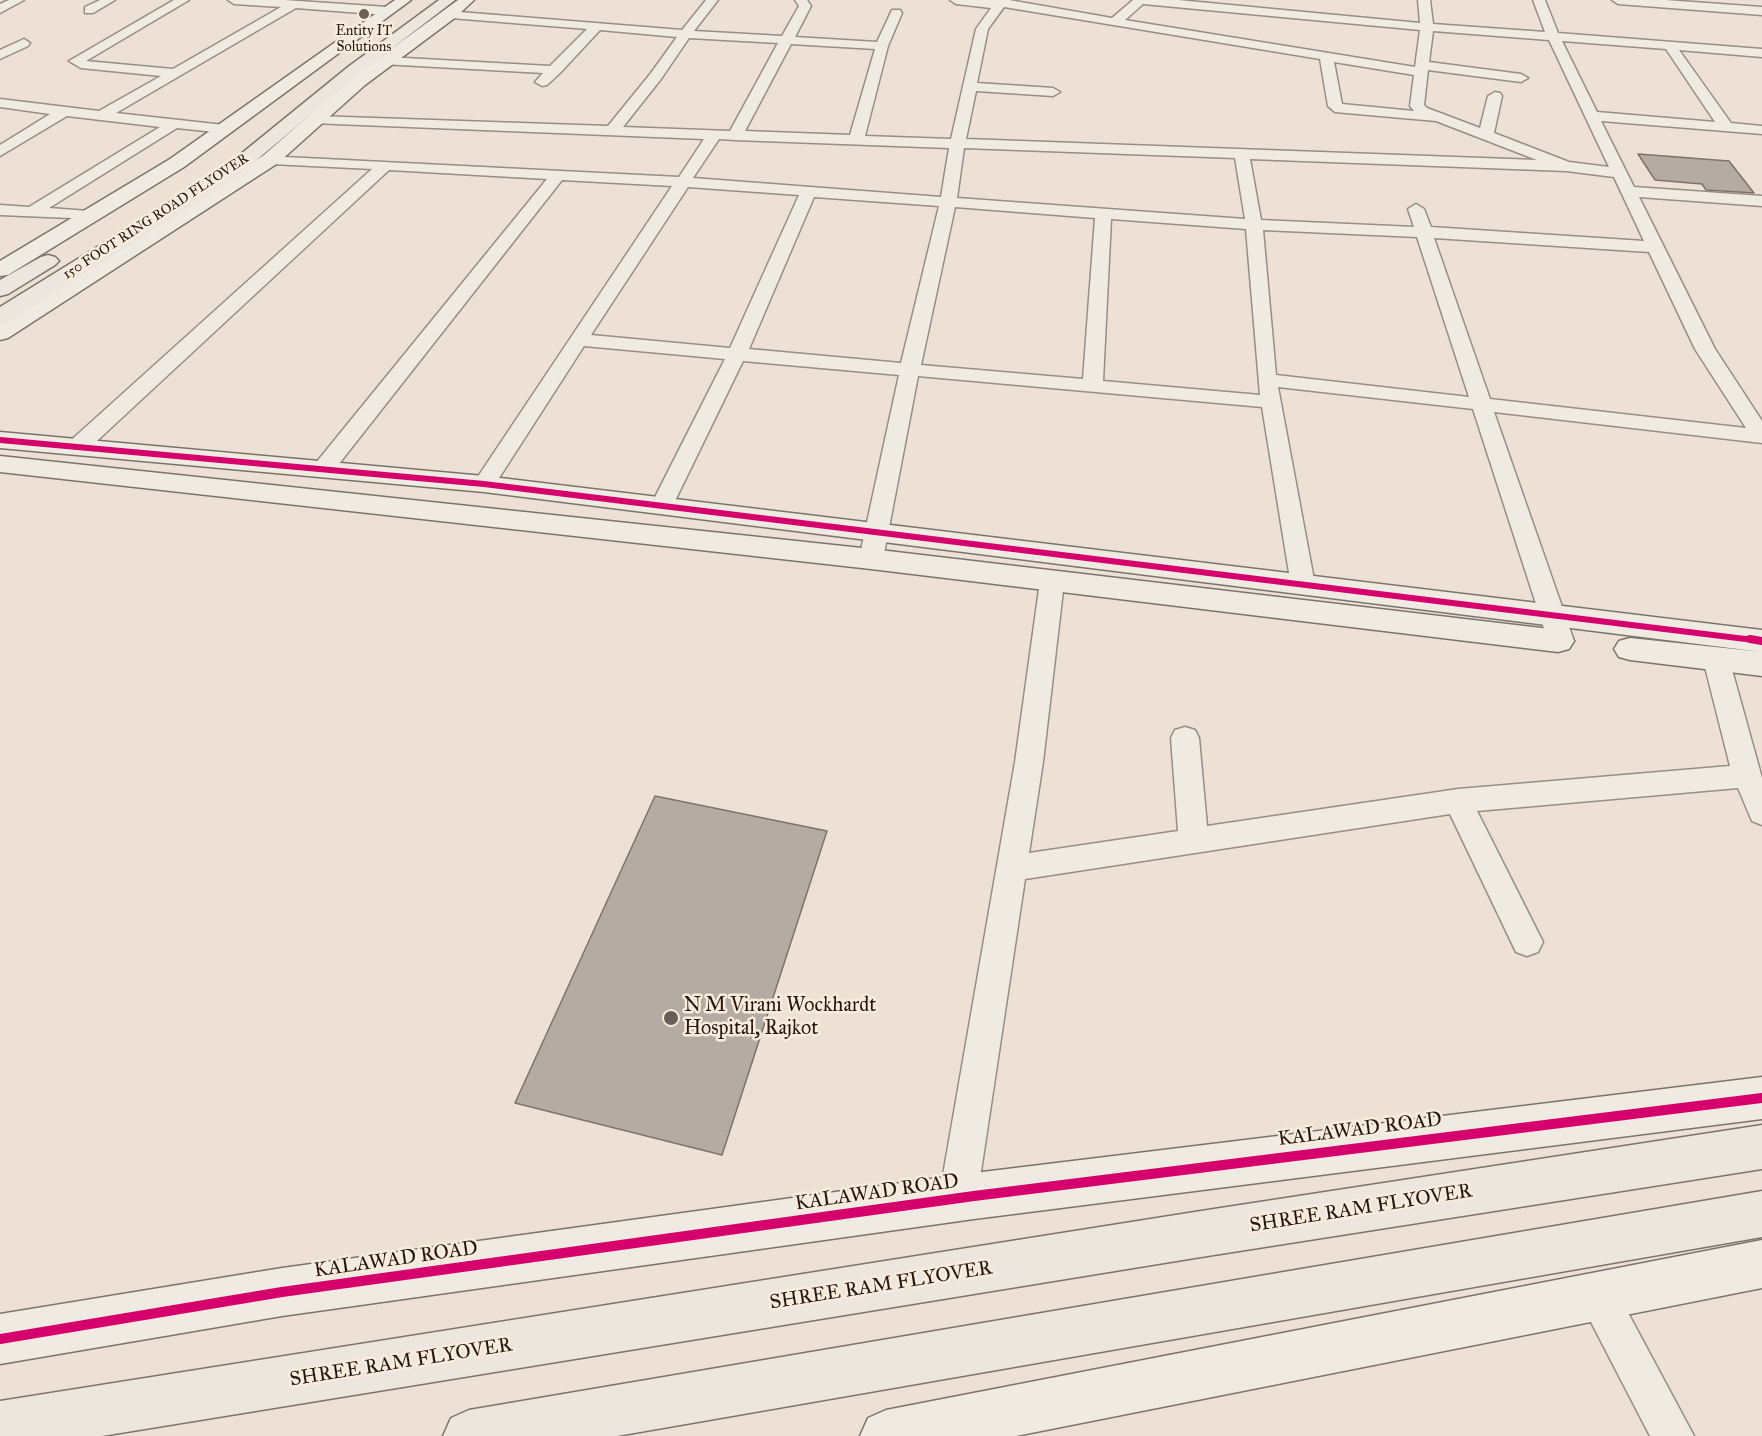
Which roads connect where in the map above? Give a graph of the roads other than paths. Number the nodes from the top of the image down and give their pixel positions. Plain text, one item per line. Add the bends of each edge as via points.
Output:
1 (18, 0) edge
2 (109, 0) edge
3 (183, 0) edge
4 (234, 0) edge
5 (404, 0) edge
6 (417, 0) edge
7 (466, 0) edge
8 (712, 0) edge
9 (801, 0) edge
10 (956, 0) edge
11 (1139, 0) edge
12 (1424, 0) edge
13 (1539, 0) edge
14 (1618, 0) edge
15 (288, 3) edge
16 (331, 3) edge
17 (1002, 3) edge
18 (450, 7) edge
19 (0, 9) edge
20 (89, 10) dead end
21 (387, 11) junction
22 (1762, 11) edge
23 (896, 13) dead end
24 (1115, 22) junction
25 (597, 26) junction
26 (1427, 27) junction
27 (685, 34) junction
28 (1553, 36) junction
29 (784, 40) junction
30 (24, 43) dead end
31 (1669, 45) junction
32 (882, 46) junction
33 (1762, 53) edge
34 (0, 55) edge
35 (1326, 56) junction
36 (387, 61) junction
37 (1421, 68) junction
38 (555, 70) junction
39 (175, 73) junction
40 (1521, 78) dead end
41 (540, 86) dead end
42 (970, 87) junction
43 (1053, 92) dead end
44 (1495, 96) dead end
45 (0, 103) edge
46 (63, 112) junction
47 (101, 116) junction
48 (1594, 116) junction
49 (1435, 117) junction
50 (316, 120) junction
51 (174, 124) junction
52 (1727, 128) junction
53 (1762, 130) edge
54 (612, 131) junction
55 (714, 135) junction
56 (229, 136) junction
57 (735, 136) junction
58 (1486, 136) junction
59 (856, 140) junction
60 (958, 144) junction
61 (0, 152) edge
62 (1242, 154) junction
63 (271, 159) junction
64 (386, 165) junction
65 (1566, 165) junction
66 (1621, 173) junction
67 (558, 175) junction
68 (683, 182) junction
69 (1629, 191) junction
70 (808, 192) junction
71 (1762, 201) edge
72 (948, 202) junction
73 (1416, 209) dead end
74 (0, 210) edge
75 (32, 212) junction
76 (1102, 214) junction
77 (89, 216) junction
78 (113, 223) dead end
79 (1254, 225) junction
80 (1423, 232) junction
81 (1656, 247) junction
82 (0, 270) edge
83 (0, 289) edge
84 (0, 317) edge
85 (0, 333) edge
86 (579, 340) junction
87 (737, 354) junction
88 (910, 369) junction
89 (1267, 380) junction
90 (1093, 386) junction
91 (1270, 402) junction
92 (1482, 404) junction
93 (1762, 436) edge
94 (0, 440) edge
95 (77, 447) junction
96 (0, 464) edge
97 (323, 469) junction
98 (484, 484) junction
99 (662, 505) junction
100 (874, 545) junction
101 (1052, 582) junction
102 (1303, 585) junction
103 (1556, 629) junction
104 (1762, 641) edge
105 (1716, 659) junction
106 (1762, 664) edge
107 (1185, 738) dead end
108 (1747, 776) junction
109 (1458, 801) junction
110 (1762, 813) edge
111 (1193, 841) junction
112 (1012, 868) junction
113 (1527, 942) dead end
114 (1762, 1098) edge
115 (1762, 1147) edge
116 (958, 1198) junction
117 (1762, 1214) edge
118 (1762, 1264) edge
119 (1597, 1295) junction
120 (0, 1339) edge
121 (0, 1427) edge
122 (964, 1429) edge
123 (469, 1436) edge
124 (886, 1436) edge
125 (1673, 1436) edge

1 - 19 street
2 - 20 street
3 - 39 street via 76,61
4 - 15 street
5 - 21 street
6 - 56 main road, 150 FOOT RING ROAD FLYOVER via 283,103
7 - 18 street
8 - 27 street
9 - 29 street via 805,6
10 - 17 street
11 - 24 street
11 - 26 street
12 - 26 street
13 - 28 street
14 - 22 street
15 - 16 street
15 - 39 street
16 - 21 street
17 - 24 street
17 - 42 street via 982,29
18 - 25 street
18 - 36 street
18 - 84 main road, 150 FOOT RING ROAD FLYOVER via 354,70 227,175
21 - 56 street
23 - 32 street
24 - 35 street
25 - 27 street
25 - 38 street
26 - 28 street
26 - 37 street
27 - 29 street
27 - 54 street
28 - 31 street
28 - 48 street
29 - 32 street
29 - 57 street
30 - 34 street
31 - 33 street
31 - 52 street
32 - 59 street
35 - 37 street
35 - 49 street via 1335,106 1340,109
36 - 38 street
36 - 50 street
37 - 40 street
37 - 49 street via 1417,106
38 - 41 street
39 - 47 street
42 - 43 street
42 - 60 street
44 - 58 street
45 - 46 street
46 - 47 street
46 - 61 street
47 - 51 street
48 - 52 street
48 - 66 street
49 - 58 street
50 - 54 street
50 - 63 street
51 - 56 street
51 - 75 street
52 - 53 street
54 - 55 street
55 - 57 street
55 - 68 street
56 - 77 street
57 - 59 street
58 - 65 street
59 - 60 street
60 - 62 street
60 - 72 street
62 - 65 street
62 - 79 street
63 - 64 street
63 - 85 street
64 - 67 street
64 - 95 street
65 - 66 street
66 - 69 street
67 - 68 street
67 - 97 street
68 - 70 street
68 - 86 street
69 - 71 street
69 - 81 street
70 - 72 street
70 - 87 street
72 - 76 street
72 - 88 street
73 - 80 street
74 - 75 street
75 - 77 street
76 - 79 street
76 - 90 street
77 - 82 street
78 - 83 main road, 150 FOOT RING ROAD FLYOVER
79 - 80 street
79 - 89 street
80 - 81 street
80 - 92 street
81 - 93 street via 1705,349
86 - 87 street
86 - 98 street
87 - 88 street
87 - 99 street
88 - 90 street
88 - 100 street
89 - 91 street
89 - 92 street
90 - 91 street
91 - 102 street
92 - 93 street
92 - 103 street
94 - 95 street
95 - 97 street
96 - 100 street
97 - 98 street
98 - 99 street
99 - 100 street
100 - 101 street
100 - 102 street
101 - 103 street
101 - 112 street
102 - 103 street
103 - 104 street
103 - 105 street
105 - 106 street
105 - 108 street
107 - 111 street
108 - 109 street
108 - 110 street
109 - 111 street
109 - 113 street
111 - 112 street
112 - 116 street
114 - 116 street, KALAWAD ROAD
115 - 121 main road, SHREE RAM FLYOVER
116 - 120 street, KALAWAD ROAD via 282,1292
117 - 123 main road
118 - 119 street
119 - 122 street
119 - 125 street
122 - 124 street

